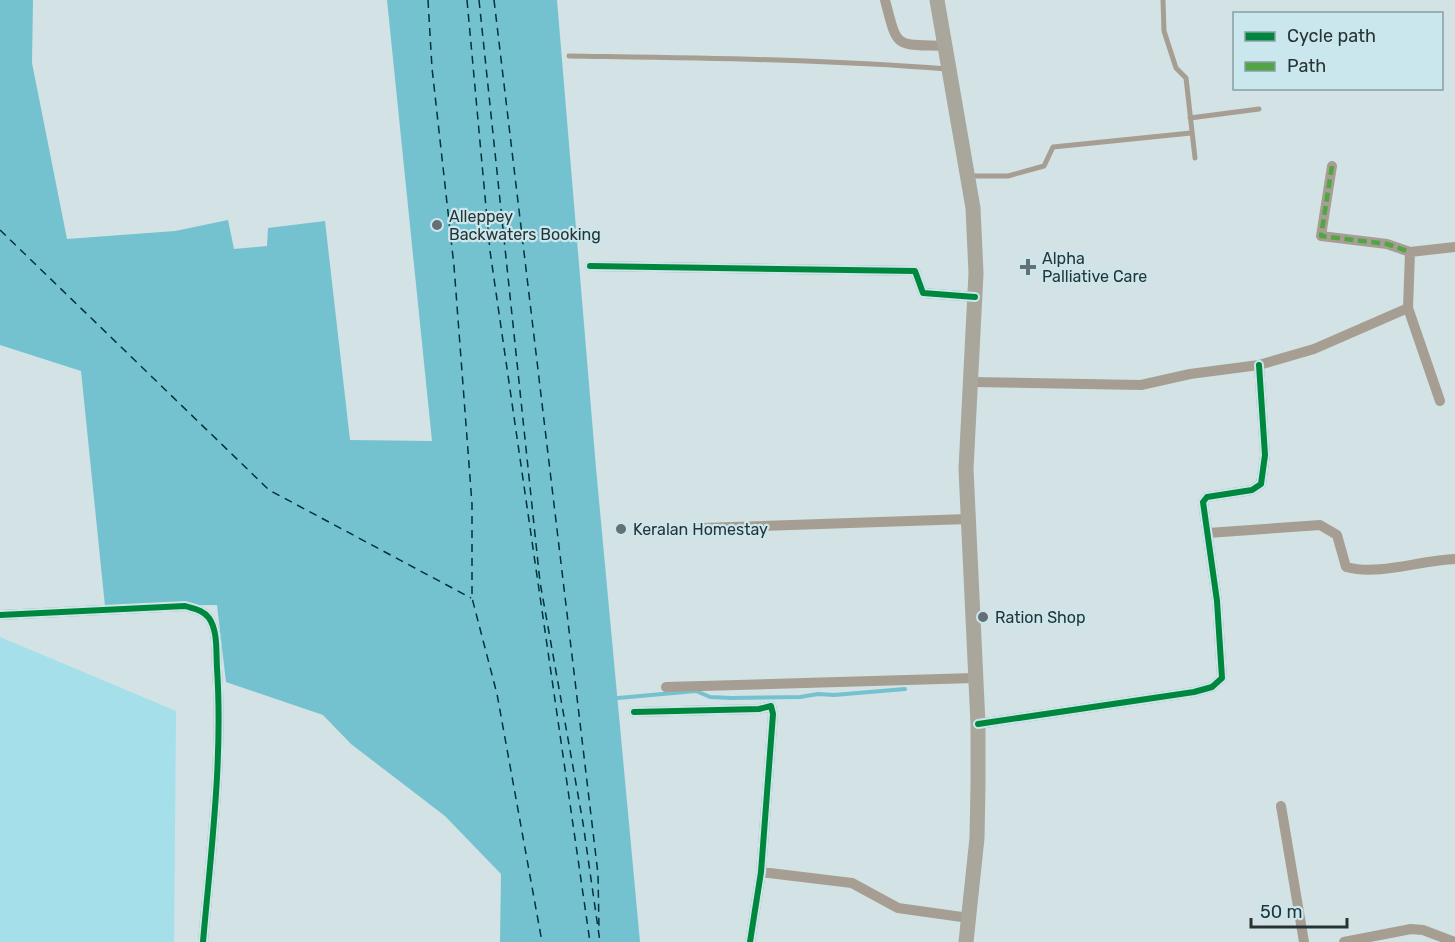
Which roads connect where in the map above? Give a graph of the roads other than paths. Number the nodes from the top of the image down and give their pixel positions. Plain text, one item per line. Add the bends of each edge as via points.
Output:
1 (885, 0) edge
2 (937, 0) edge
3 (1163, 0) edge
4 (945, 46) junction
5 (569, 56) dead end
6 (949, 69) junction
7 (1259, 109) dead end
8 (1190, 118) junction
9 (1191, 133) junction
10 (1195, 158) dead end
11 (1332, 166) dead end
12 (968, 176) junction
13 (1455, 247) edge
14 (1410, 252) junction
15 (590, 266) dead end
16 (975, 297) junction
17 (1408, 308) junction
18 (1258, 365) junction
19 (972, 382) junction
20 (1440, 401) dead end
21 (968, 519) junction
22 (702, 528) dead end
23 (1208, 533) junction
24 (1455, 559) edge
25 (0, 615) edge
26 (975, 678) junction
27 (666, 687) dead end
28 (634, 712) dead end
29 (978, 724) junction
30 (1281, 806) dead end
31 (761, 872) junction
32 (969, 918) junction
33 (203, 942) edge
34 (750, 942) edge
35 (966, 942) edge
36 (1304, 942) edge
37 (1344, 942) edge
38 (1455, 942) edge

1 - 4 street via 898,41 904,45
2 - 4 main road
3 - 8 lane via 1164,31 1176,68 1186,78
4 - 6 main road
5 - 6 lane via 893,64
6 - 12 main road
7 - 8 lane
8 - 9 lane
9 - 10 lane
9 - 12 lane via 1053,147 1044,166 1008,176
11 - 14 street via 1321,236 1387,244
12 - 16 main road via 973,208
13 - 14 street
14 - 17 street
15 - 16 street via 915,271 922,292
16 - 19 main road
17 - 18 street via 1314,349
17 - 20 street
18 - 19 street via 1141,385
18 - 23 street via 1265,455 1261,484 1252,490 1207,497 1203,502
19 - 21 main road via 966,470
21 - 22 street
21 - 26 main road
23 - 24 street via 1320,525 1337,535 1346,567 1356,570
23 - 29 street via 1222,678 1212,687
25 - 33 street via 185,606 202,611 210,620 215,636 220,712
26 - 27 street
26 - 29 main road
28 - 31 street via 771,706
29 - 32 main road via 977,838
30 - 36 street
31 - 32 street via 852,883 898,908
31 - 34 street
32 - 35 main road
37 - 38 street via 1411,929

